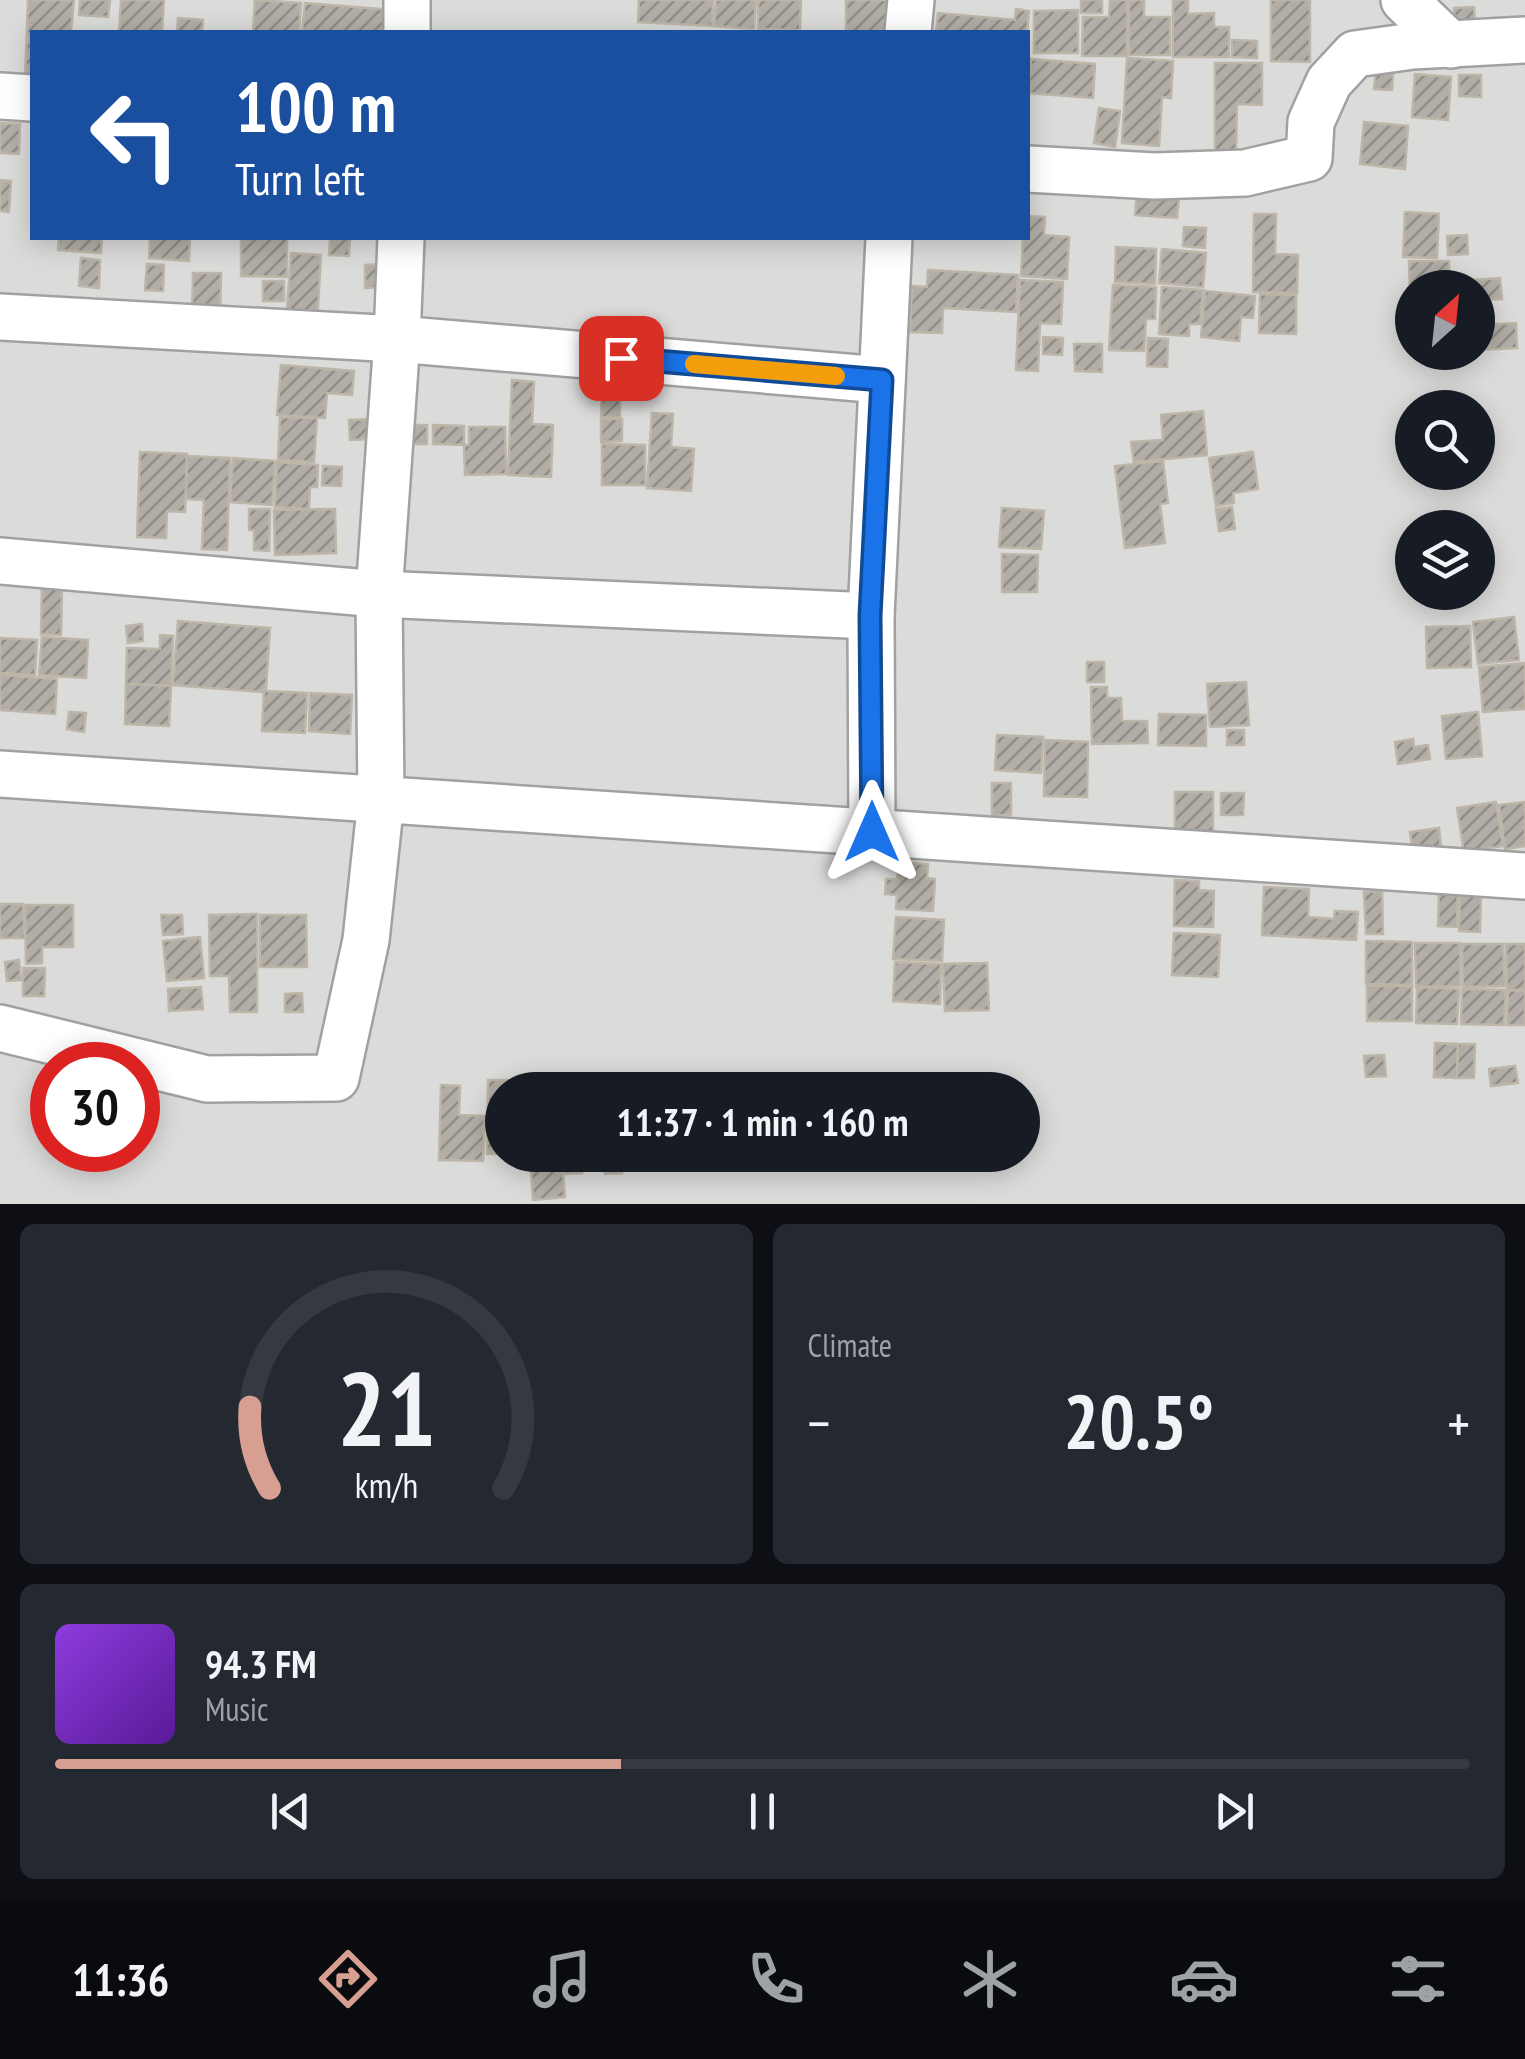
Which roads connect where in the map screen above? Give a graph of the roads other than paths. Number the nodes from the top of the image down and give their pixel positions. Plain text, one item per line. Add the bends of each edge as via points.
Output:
1 (407, 0) edge
2 (911, 0) edge
3 (1404, 0) edge
4 (407, 30) edge
5 (908, 30) edge
6 (1525, 40) edge
7 (1450, 44) junction
8 (0, 96) edge
9 (30, 98) edge
10 (1030, 169) edge
11 (402, 240) edge
12 (889, 240) edge
13 (0, 317) edge
14 (397, 339) junction
15 (882, 380) junction
16 (0, 562) edge
17 (378, 594) junction
18 (870, 616) junction
19 (0, 774) edge
20 (380, 800) junction
21 (872, 832) junction
22 (1525, 876) edge
23 (0, 1028) edge

1 - 4 street
2 - 5 street
3 - 7 street
6 - 7 street
7 - 10 street via 1355,54 1328,82 1312,122 1309,158 1226,174
8 - 9 street
11 - 14 street
12 - 15 street
13 - 14 street
14 - 15 street
14 - 17 street
15 - 18 street
16 - 17 street
17 - 18 street
17 - 20 street
18 - 21 street
19 - 20 street
20 - 21 street
20 - 23 street via 366,940 336,1078 207,1079
21 - 22 street

